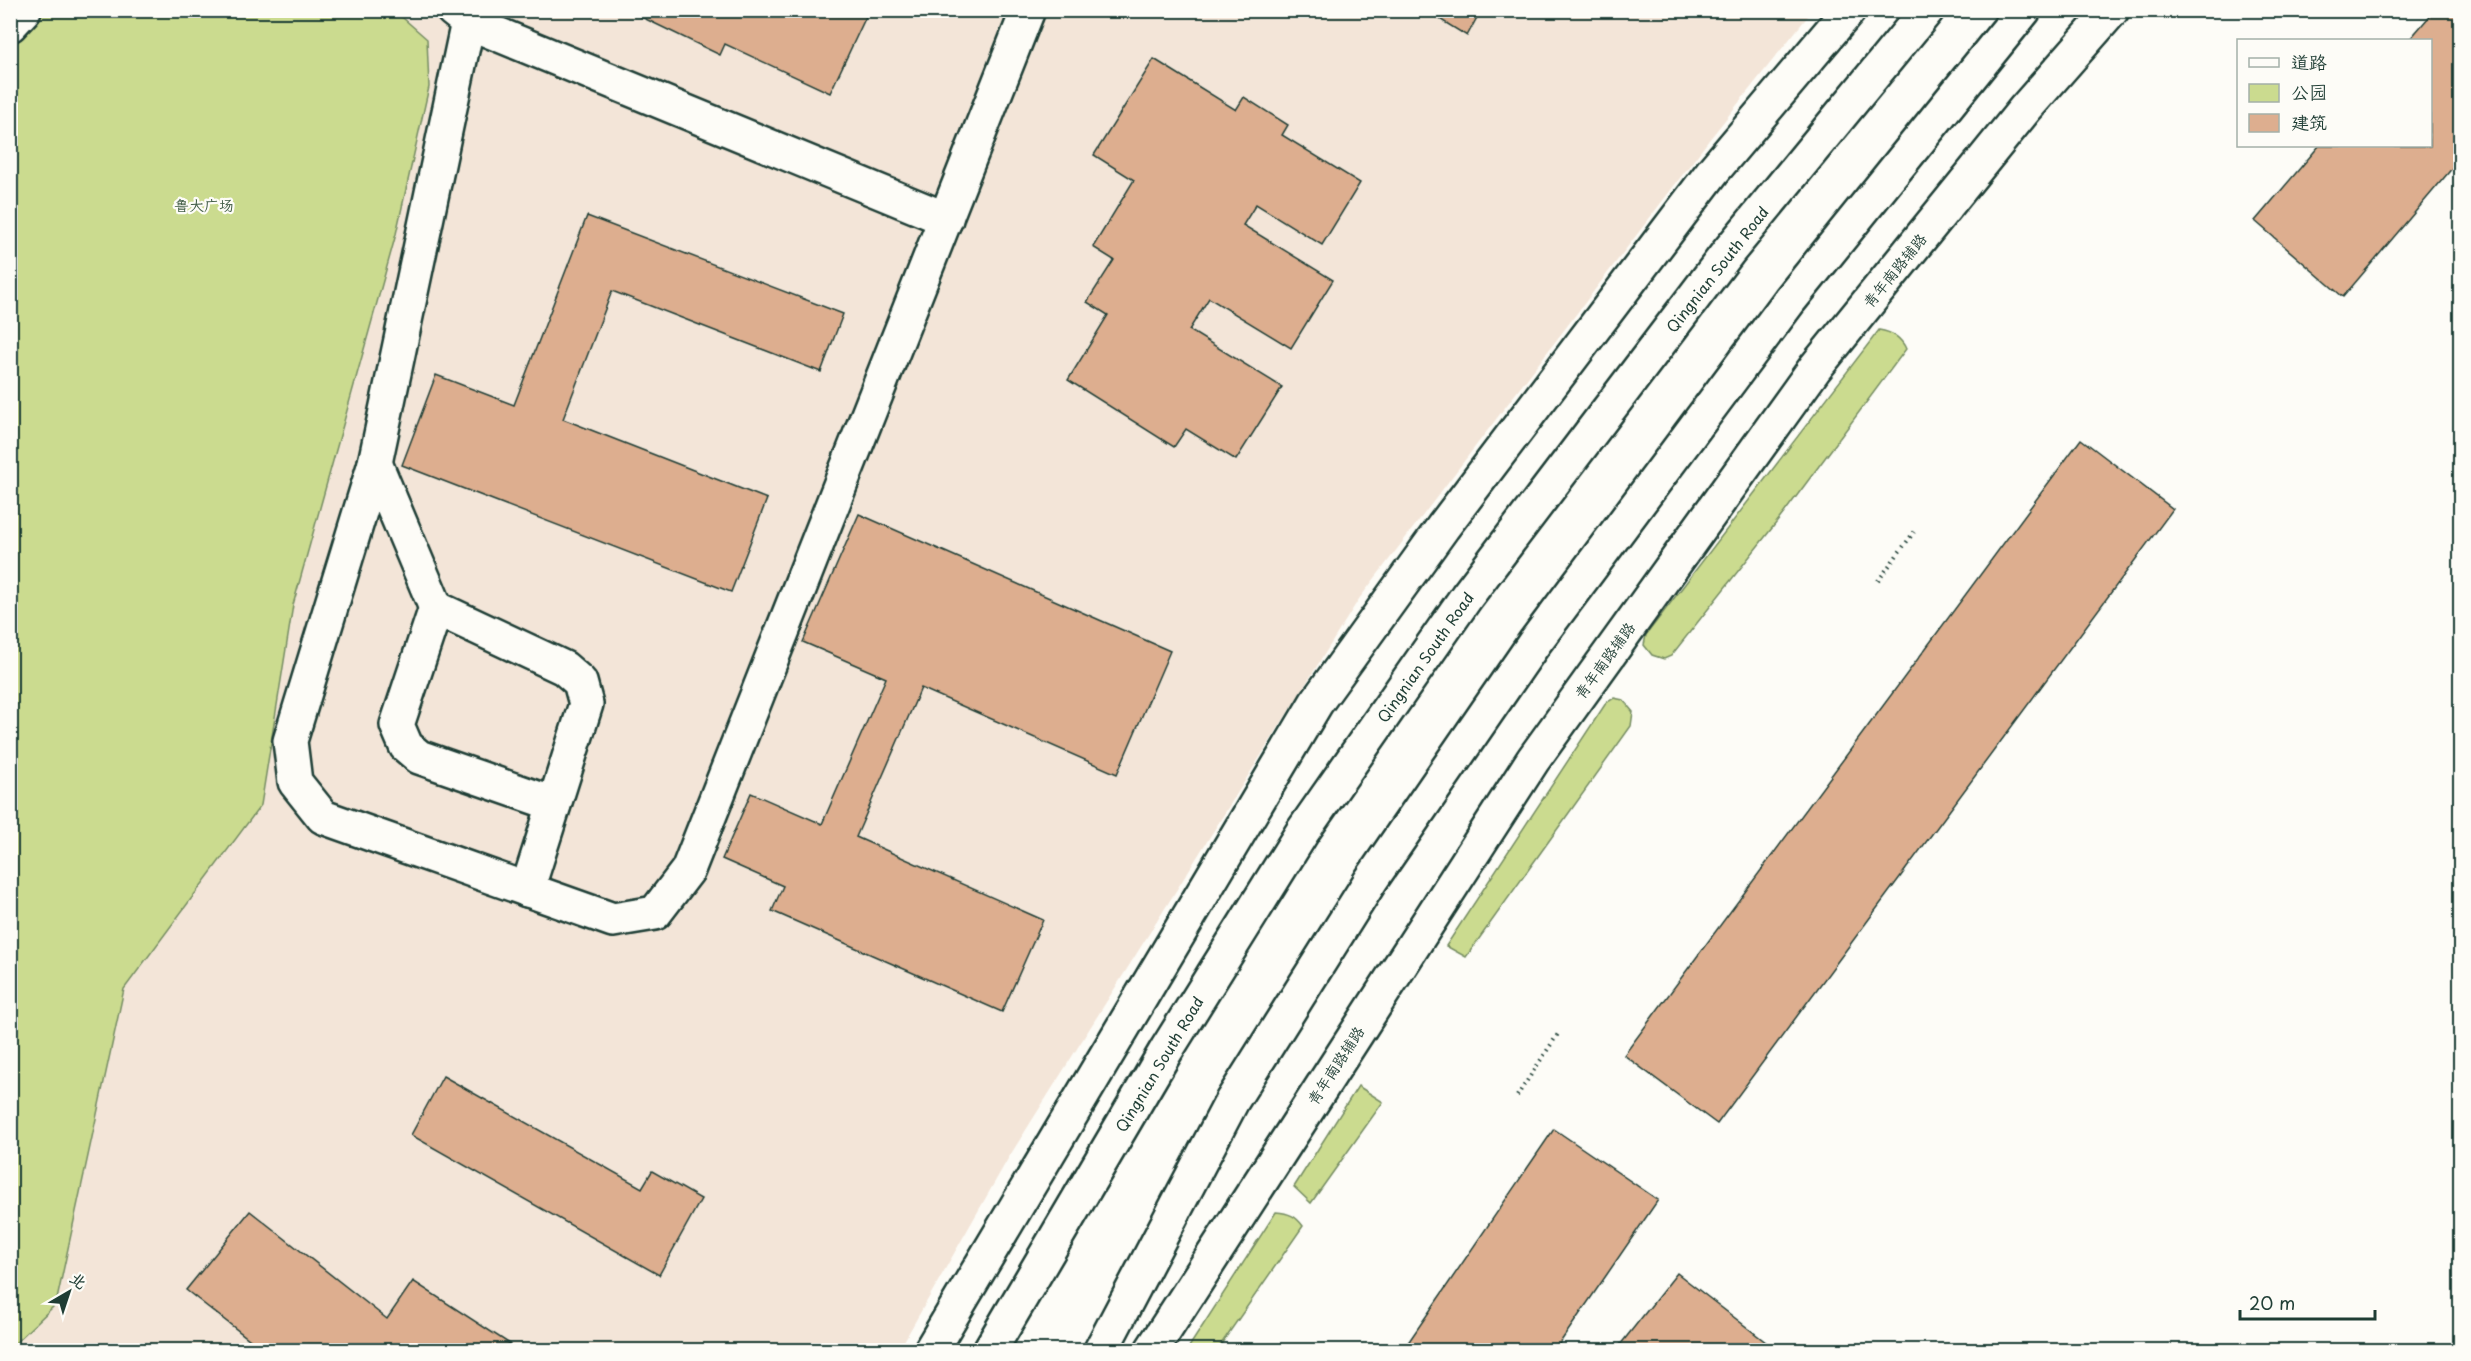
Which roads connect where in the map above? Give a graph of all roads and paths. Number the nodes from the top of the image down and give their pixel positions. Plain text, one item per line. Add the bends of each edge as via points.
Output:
1 (24, 10) edge
2 (1028, 10) edge
3 (1849, 10) edge
4 (1926, 10) edge
5 (2024, 10) edge
6 (2112, 10) edge
7 (460, 16) edge
8 (10, 25) edge
9 (946, 219) junction
10 (375, 463) junction
11 (1914, 532) dead end
12 (1878, 580) dead end
13 (436, 608) junction
14 (554, 804) junction
15 (527, 890) junction
16 (1558, 1034) dead end
17 (1517, 1096) dead end
18 (931, 1350) edge
19 (990, 1350) edge
20 (1101, 1350) edge
21 (1152, 1350) edge

1 - 8 main road
2 - 9 main road
3 - 18 main road via 1706,180 1443,527 1316,703
4 - 19 main road, Qingnian South Road via 1729,251 1460,606 1303,831 1167,1049
5 - 20 main road via 1790,300 1536,642 1371,879 1232,1101
6 - 21 main road, 青年南路辅路 via 2025,109 1815,368 1533,760
7 - 9 main road
7 - 10 main road
9 - 15 main road via 688,870 655,913 613,920
10 - 13 main road
10 - 15 main road via 290,741 296,782 323,817
11 - 12 path
13 - 14 main road via 564,668 580,682 586,704
13 - 14 main road via 397,725 406,746 419,757
14 - 15 main road
16 - 17 path

